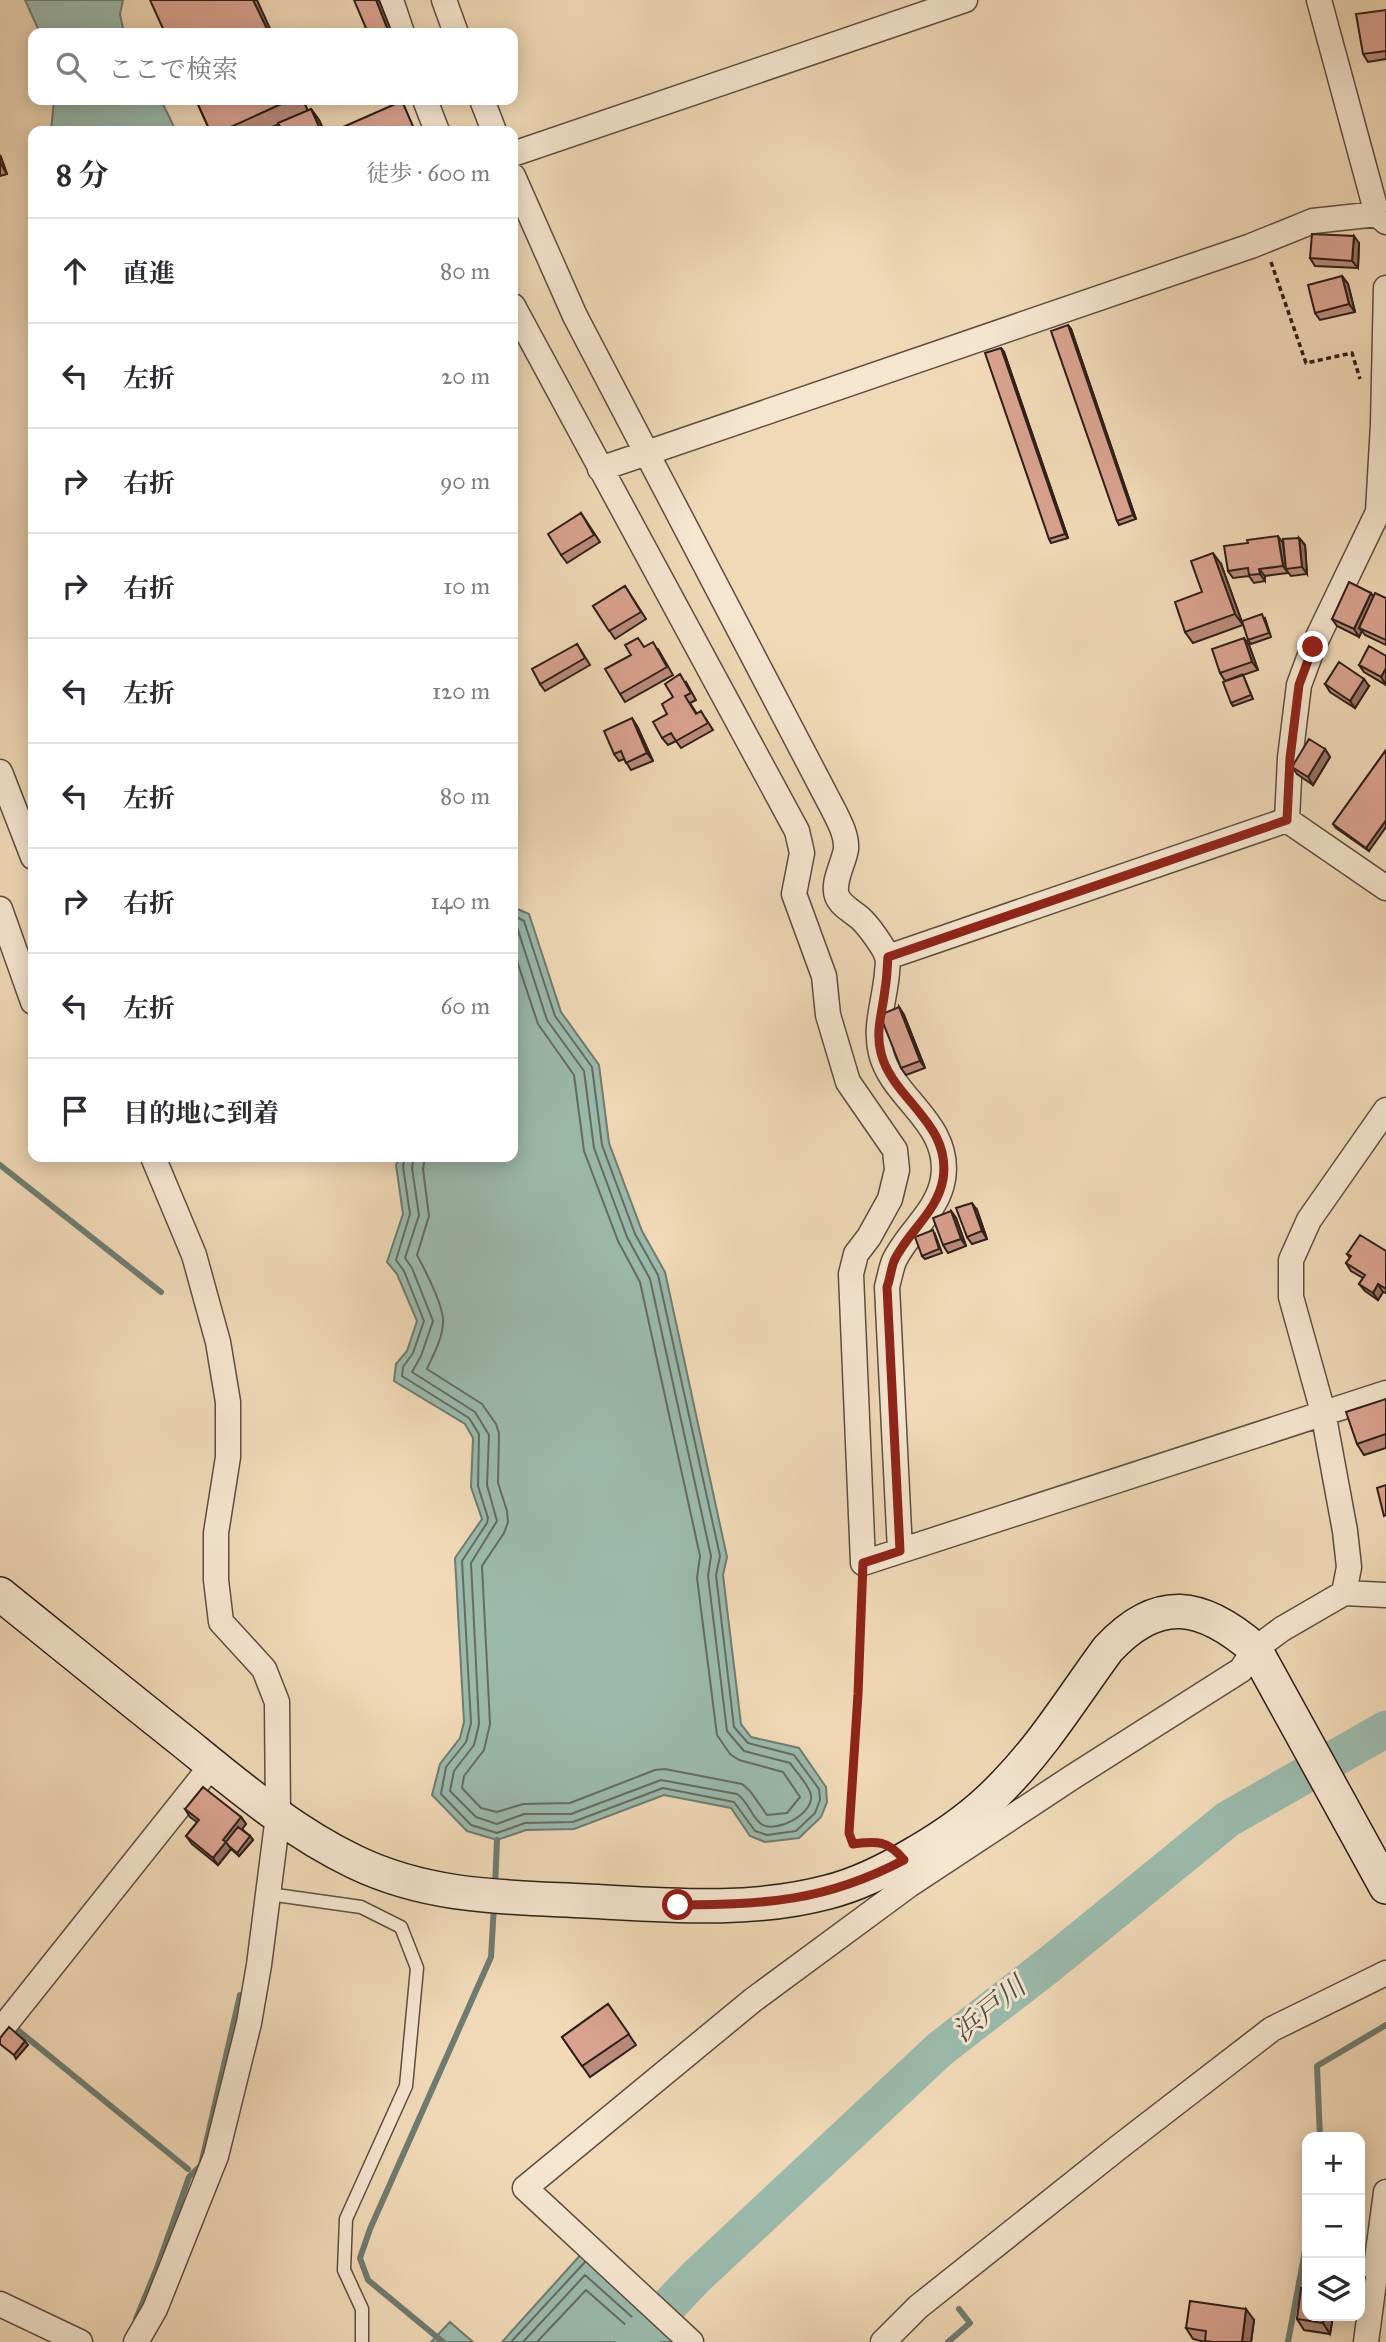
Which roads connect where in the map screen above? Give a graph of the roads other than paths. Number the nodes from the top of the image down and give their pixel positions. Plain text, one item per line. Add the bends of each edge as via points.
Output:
1 (391, 0) edge
2 (444, 0) edge
3 (965, 0) edge
4 (1319, 0) edge
5 (400, 28) edge
6 (454, 28) edge
7 (427, 105) edge
8 (484, 105) edge
9 (434, 126) edge
10 (492, 126) edge
11 (518, 152) edge
12 (518, 187) edge
13 (1381, 218) edge
14 (1386, 288) edge
15 (518, 315) edge
16 (647, 454) junction
17 (600, 469) junction
18 (0, 772) edge
19 (1287, 820) junction
20 (28, 844) edge
21 (1386, 888) edge
22 (0, 909) edge
23 (888, 957) junction
24 (28, 988) edge
25 (1386, 1110) edge
26 (155, 1162) edge
27 (1386, 1393) edge
28 (1324, 1412) junction
29 (900, 1551) junction
30 (1353, 1593) junction
31 (0, 1594) edge
32 (1386, 1595) edge
33 (1255, 1649) junction
34 (212, 1765) junction
35 (278, 1816) junction
36 (1386, 1887) edge
37 (269, 1894) junction
38 (1386, 1973) edge
39 (0, 2031) edge
40 (1386, 2192) edge
41 (0, 2304) edge
42 (80, 2342) edge
43 (136, 2342) edge
44 (362, 2342) edge
45 (691, 2342) edge
46 (883, 2342) edge
47 (1366, 2342) edge

1 - 5 street
2 - 6 street
3 - 11 street
4 - 13 street
7 - 9 street
8 - 10 street
12 - 16 street via 575,316
13 - 16 street via 1312,221
14 - 19 street via 1378,512 1299,685
15 - 17 street
16 - 17 street
16 - 23 street via 845,836 836,895 863,920
17 - 29 street via 797,831 802,853 794,894 825,983 828,1014 848,1082 895,1150 897,1170 890,1199 856,1254 850,1274 863,1563
18 - 20 street
19 - 21 street
19 - 23 street
22 - 24 street
23 - 29 street via 878,1025 881,1053 892,1076 939,1140 943,1162 936,1198 894,1261 887,1287
25 - 28 street via 1309,1220 1291,1259 1291,1297
26 - 35 street via 194,1255 218,1342 228,1402 229,1457 216,1533 221,1622 264,1670 277,1702
27 - 28 street
28 - 29 street
28 - 30 street
30 - 32 street
30 - 33 street via 1282,1629
31 - 34 street
33 - 35 street via 1220,1622 1202,1615 1178,1612 1139,1621 1108,1649 1053,1727 1006,1784 972,1816 873,1876 800,1898 678,1905 464,1895 377,1872
33 - 36 street
33 - 45 street via 1241,1670 865,1917 753,2000 525,2188
34 - 35 street
34 - 39 street
35 - 37 street
37 - 43 street via 249,2023 216,2156 155,2309
37 - 44 lane via 361,1907 401,1927 417,1968 406,2086 346,2219 344,2270 362,2309
38 - 46 street via 1272,2029 918,2307
40 - 47 street
41 - 42 street

